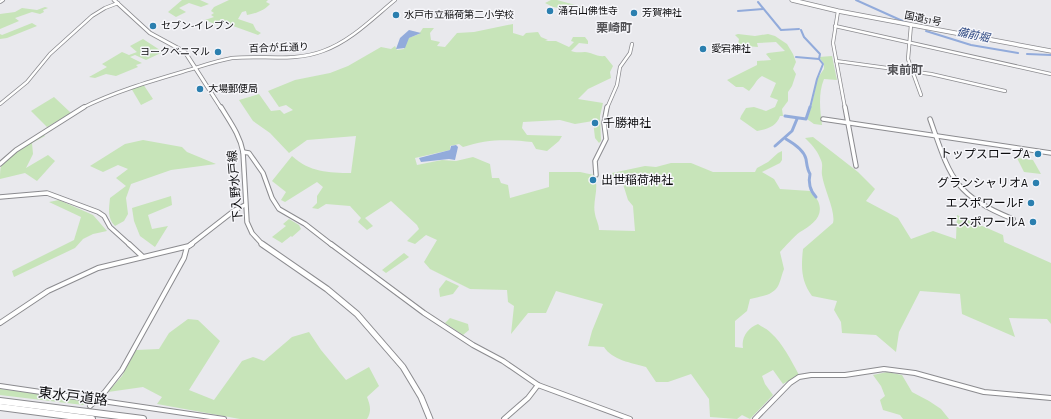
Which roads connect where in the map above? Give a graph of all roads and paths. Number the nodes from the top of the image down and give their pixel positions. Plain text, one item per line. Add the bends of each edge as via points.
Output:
1 (3, 0) edge
2 (114, 0) edge
3 (394, 0) edge
4 (792, 0) edge
5 (0, 2) edge
6 (118, 3) junction
7 (838, 11) junction
8 (911, 25) junction
9 (835, 26) junction
10 (910, 42) junction
11 (632, 44) dead end
12 (1051, 51) edge
13 (836, 61) junction
14 (196, 68) junction
15 (912, 71) junction
16 (1051, 74) edge
17 (1005, 91) dead end
18 (921, 95) dead end
19 (0, 104) edge
20 (823, 119) dead end
21 (930, 119) dead end
22 (848, 123) junction
23 (936, 136) junction
24 (243, 152) junction
25 (1051, 153) edge
26 (0, 164) edge
27 (856, 166) dead end
28 (596, 175) dead end
29 (0, 197) edge
30 (246, 205) junction
31 (1013, 219) dead end
32 (187, 247) junction
33 (143, 257) junction
34 (0, 323) edge
35 (538, 385) junction
36 (0, 386) edge
37 (1051, 398) edge
38 (0, 400) edge
39 (98, 400) junction
40 (90, 406) dead end
41 (0, 407) edge
42 (92, 419) edge
43 (143, 419) edge
44 (224, 419) edge
45 (430, 419) edge
46 (504, 419) edge
47 (630, 419) edge
48 (755, 419) edge

1 - 5 street
2 - 6 main road, 下入野水戸線
3 - 14 street, 百合が丘通り via 336,46 314,55 296,58 238,58
4 - 7 highway, 国道51号
6 - 14 main road, 下入野水戸線 via 154,37 183,50
6 - 19 street via 92,16 50,54 27,82
7 - 8 highway, 国道51号
7 - 9 street
8 - 10 street
8 - 12 highway, 国道51号
9 - 10 street
9 - 13 street via 833,43
10 - 15 street via 908,59
10 - 16 street
11 - 28 street via 628,56 620,67 615,90 605,112 606,139 595,162
13 - 15 street
13 - 22 street
14 - 24 main road, 下入野水戸線 via 236,131
14 - 26 street, 百合が丘通り via 124,89 92,102 16,150
15 - 17 street
15 - 18 street
20 - 22 street
21 - 23 street
22 - 23 street
22 - 27 street
23 - 25 street
23 - 31 street via 958,184 980,203
24 - 30 main road, 下入野水戸線
24 - 35 street via 249,152 263,173 279,209 305,224 424,313
29 - 33 street via 47,193 98,212 104,216 110,227
30 - 32 street via 238,208
30 - 45 main road, 下入野水戸線 via 248,226 256,239 346,304 398,358 413,380
32 - 33 street
32 - 39 street via 184,258 122,370
33 - 34 street via 104,266 58,286
35 - 46 street via 528,398
35 - 47 street
36 - 39 street
37 - 48 street via 984,392 915,373 884,369 799,378 790,383
38 - 43 highway, 東水戸道路
39 - 40 street
39 - 44 street
41 - 42 highway, 東水戸道路

